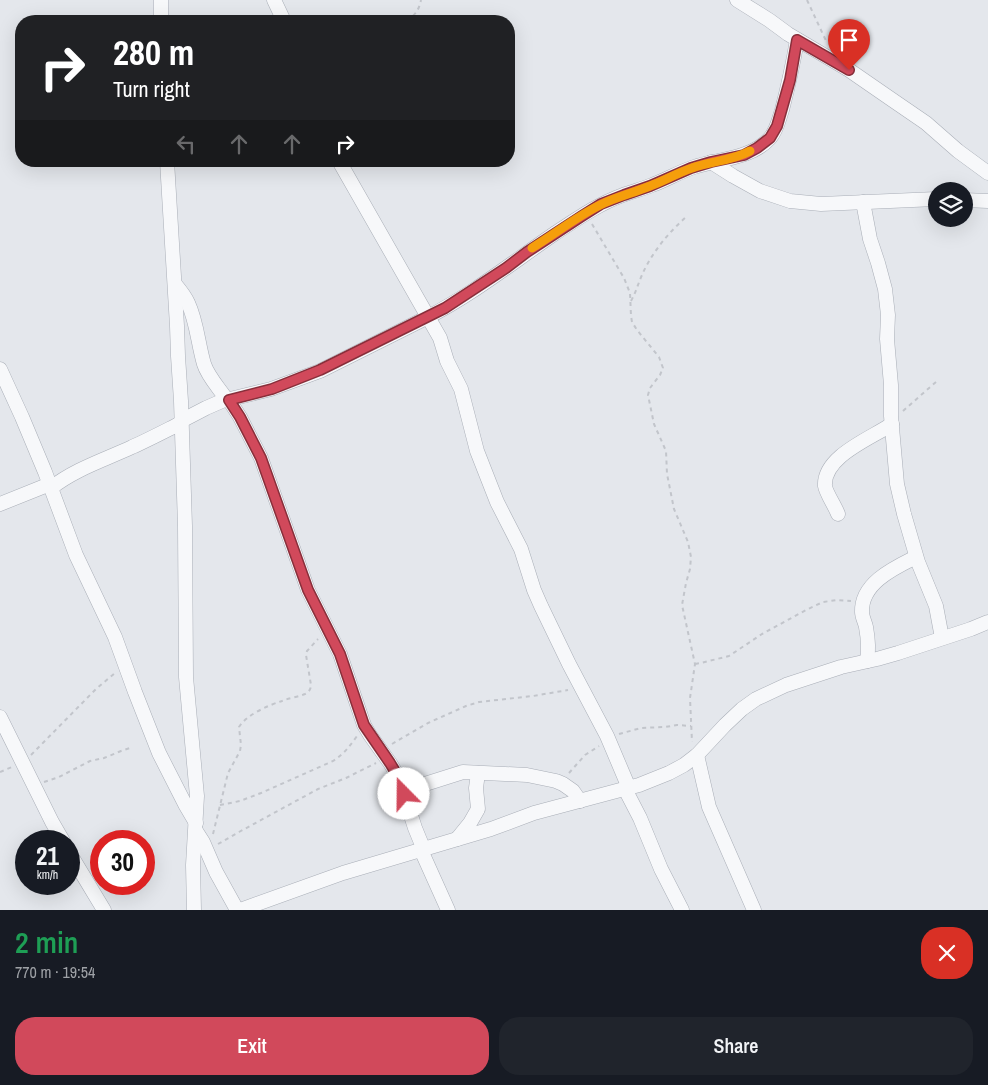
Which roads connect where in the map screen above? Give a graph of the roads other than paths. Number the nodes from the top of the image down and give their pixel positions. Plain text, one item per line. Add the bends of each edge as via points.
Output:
1 (161, 0) edge
2 (274, 0) edge
3 (737, 0) edge
4 (161, 15) edge
5 (281, 15) edge
6 (797, 40) junction
7 (711, 162) junction
8 (167, 167) edge
9 (342, 167) edge
10 (988, 173) edge
11 (928, 199) edge
12 (973, 200) edge
13 (988, 201) edge
14 (862, 202) junction
15 (174, 283) junction
16 (428, 317) junction
17 (0, 369) edge
18 (228, 400) junction
19 (181, 422) junction
20 (892, 422) junction
21 (50, 486) junction
22 (0, 504) edge
23 (838, 514) dead end
24 (916, 557) junction
25 (988, 622) edge
26 (942, 638) junction
27 (867, 662) junction
28 (0, 717) edge
29 (695, 756) junction
30 (478, 773) junction
31 (627, 788) junction
32 (403, 790) junction
33 (580, 801) junction
34 (196, 826) junction
35 (57, 830) edge
36 (457, 839) junction
37 (422, 850) junction
38 (80, 870) edge
39 (280, 896) junction
40 (104, 910) edge
41 (194, 910) edge
42 (239, 910) edge
43 (272, 910) edge
44 (448, 910) edge
45 (682, 910) edge
46 (754, 910) edge

1 - 4 street
2 - 5 street
3 - 6 street
6 - 7 street via 785,97 770,138 744,155
6 - 10 street via 919,118
7 - 14 street via 760,191 790,201 821,204
7 - 16 street via 601,204
8 - 15 street
9 - 16 street
11 - 14 street
12 - 13 street
14 - 20 street via 885,289
15 - 18 street via 192,313 204,365
15 - 19 street
16 - 18 street via 320,370 272,389
16 - 31 street via 461,389 477,452 521,549 534,590 609,739
17 - 21 street
18 - 19 street
18 - 32 street via 261,458 308,590 340,654 364,725 384,753
19 - 21 street
19 - 34 street via 186,677 197,796
20 - 23 street via 855,445 829,470 825,487
20 - 24 street via 897,484
21 - 22 street
21 - 34 street via 76,555 108,621 159,753
24 - 26 street via 936,606
24 - 27 street via 885,574 869,590 862,611 869,646
25 - 26 street
26 - 27 street
27 - 29 street via 786,685 756,699 725,724
28 - 35 street
29 - 31 street via 669,773
29 - 46 street via 709,806
30 - 32 street via 463,772
30 - 33 street via 528,775 556,781 573,791
30 - 36 street via 478,809
31 - 33 street
31 - 45 street
32 - 37 street
33 - 36 street
34 - 41 street
34 - 42 street via 216,872
36 - 37 street
37 - 39 street
37 - 44 street
38 - 40 street
39 - 42 street
39 - 43 street

